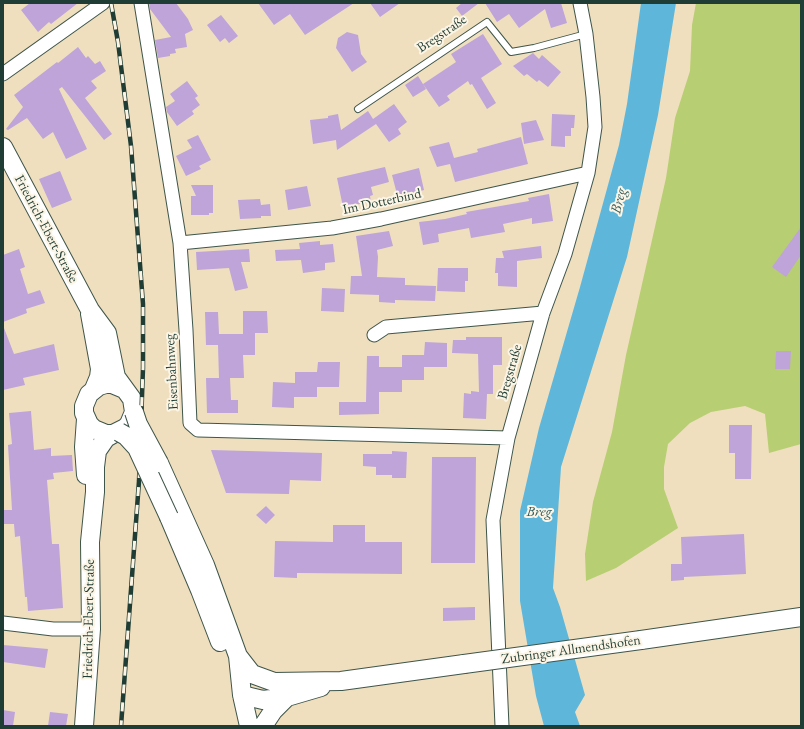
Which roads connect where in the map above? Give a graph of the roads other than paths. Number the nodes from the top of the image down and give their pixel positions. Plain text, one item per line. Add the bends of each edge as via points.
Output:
1 (140, 3) edge
2 (580, 3) edge
3 (99, 4) edge
4 (586, 34) junction
5 (3, 74) edge
6 (358, 109) dead end
7 (3, 147) edge
8 (588, 174) junction
9 (180, 243) junction
10 (90, 310) junction
11 (543, 313) junction
12 (374, 335) dead end
13 (121, 387) junction
14 (94, 389) junction
15 (134, 412) junction
16 (86, 419) junction
17 (116, 433) junction
18 (508, 438) junction
19 (93, 513) junction
20 (801, 617) edge
21 (3, 623) edge
22 (91, 629) junction
23 (238, 656) junction
24 (341, 681) junction
25 (242, 695) junction
26 (287, 697) junction
27 (84, 726) edge
28 (249, 726) edge
29 (263, 726) edge
30 (502, 726) edge

1 - 9 street, Eisenbahnweg
2 - 4 street, Bregstraße
3 - 5 street
4 - 6 lane, Bregstraße via 511,52 487,22
4 - 8 street, Bregstraße via 595,127
7 - 10 main road, Friedrich-Ebert-Straße
8 - 9 street, Im Dotterbind via 332,228
8 - 11 street, Bregstraße
9 - 18 street, Eisenbahnweg via 190,423 198,430
10 - 13 main road, Friedrich-Ebert-Straße via 107,333 116,377
10 - 14 main road, Friedrich-Ebert-Straße via 100,369
11 - 12 street via 386,327
11 - 18 street, Bregstraße
13 - 14 main road via 106,384
13 - 15 main road, Friedrich-Ebert-Straße via 132,399
14 - 16 main road, Friedrich-Ebert-Straße via 84,406
15 - 17 main road, Friedrich-Ebert-Straße via 129,424
15 - 23 main road, bridge via 205,565
16 - 17 main road via 100,432
16 - 19 main road, Friedrich-Ebert-Straße via 84,447 87,491
17 - 19 main road, Friedrich-Ebert-Straße via 106,438 97,451
17 - 25 main road, bridge via 126,436 137,448 169,517
18 - 30 street, Bregstraße via 494,520
19 - 22 main road, Friedrich-Ebert-Straße via 90,542
20 - 24 main road, Zubringer Allmendshofen, bridge
21 - 22 street via 53,629
22 - 27 main road, Friedrich-Ebert-Straße
23 - 24 main road via 252,674 274,682
23 - 25 main road
24 - 26 main road
25 - 26 main road via 263,700
25 - 28 main road
26 - 29 main road

